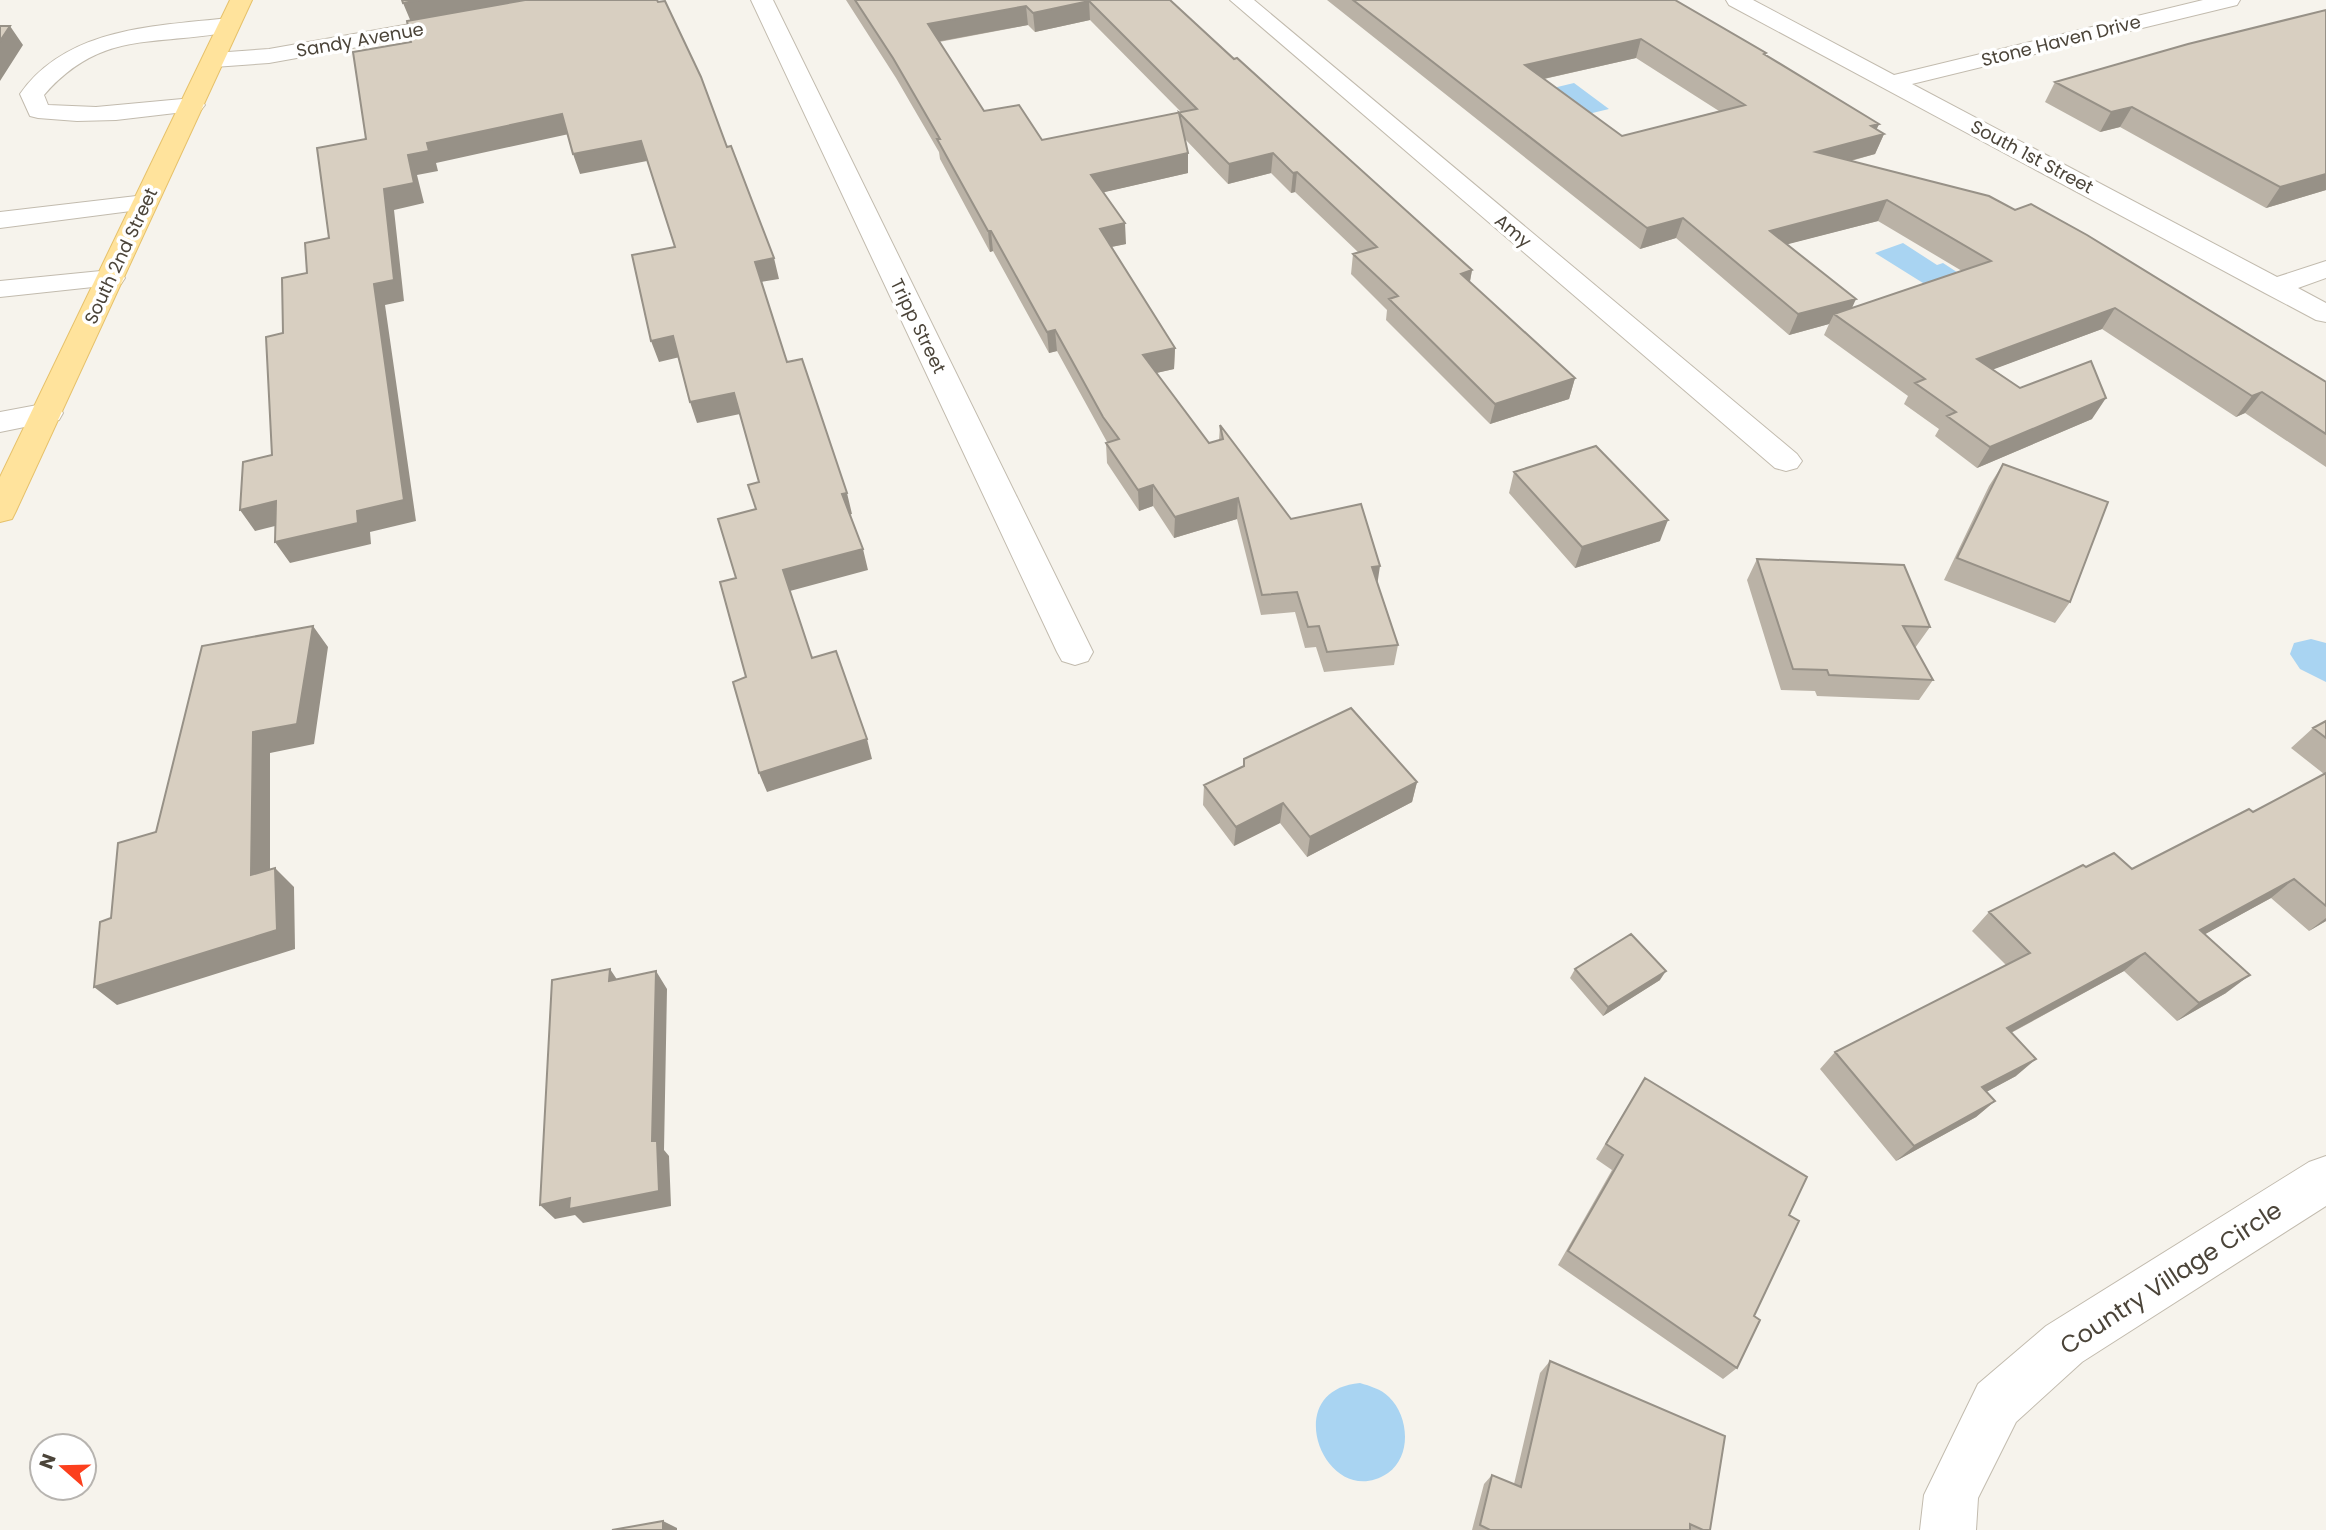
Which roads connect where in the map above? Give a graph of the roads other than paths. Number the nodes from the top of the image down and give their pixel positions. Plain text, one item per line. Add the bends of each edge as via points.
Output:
1 (241, 0) edge
2 (762, 0) edge
3 (1241, 0) edge
4 (1737, 0) edge
5 (2230, 0) edge
6 (482, 19) edge
7 (229, 25) junction
8 (214, 60) junction
9 (1892, 82) junction
10 (193, 105) junction
11 (145, 203) junction
12 (0, 220) edge
13 (2326, 269) edge
14 (111, 278) junction
15 (2275, 287) junction
16 (0, 289) edge
17 (2326, 314) edge
18 (48, 413) junction
19 (0, 422) edge
20 (1786, 461) dead end
21 (0, 511) edge
22 (1075, 652) dead end
23 (2326, 1180) edge
24 (1948, 1530) edge

1 - 7 main road, South 2nd Street
2 - 22 street, Tripp Street
3 - 20 street, Amy
4 - 9 street, South 1st Street
5 - 9 street, Stone Haven Drive
6 - 8 street, Sandy Avenue via 269,56
7 - 8 main road, South 2nd Street
7 - 10 street via 94,46 46,74 32,94 38,111 67,116
8 - 10 main road, South 2nd Street
9 - 15 street, South 1st Street
10 - 11 main road, South 2nd Street
11 - 12 street
11 - 14 main road, South 2nd Street
13 - 15 street
14 - 16 street
14 - 18 main road, South 2nd Street
15 - 17 street, South 1st Street
18 - 19 street
18 - 21 main road, South 2nd Street
23 - 24 street, Country Village Circle via 2064,1343 1997,1403 1951,1495

